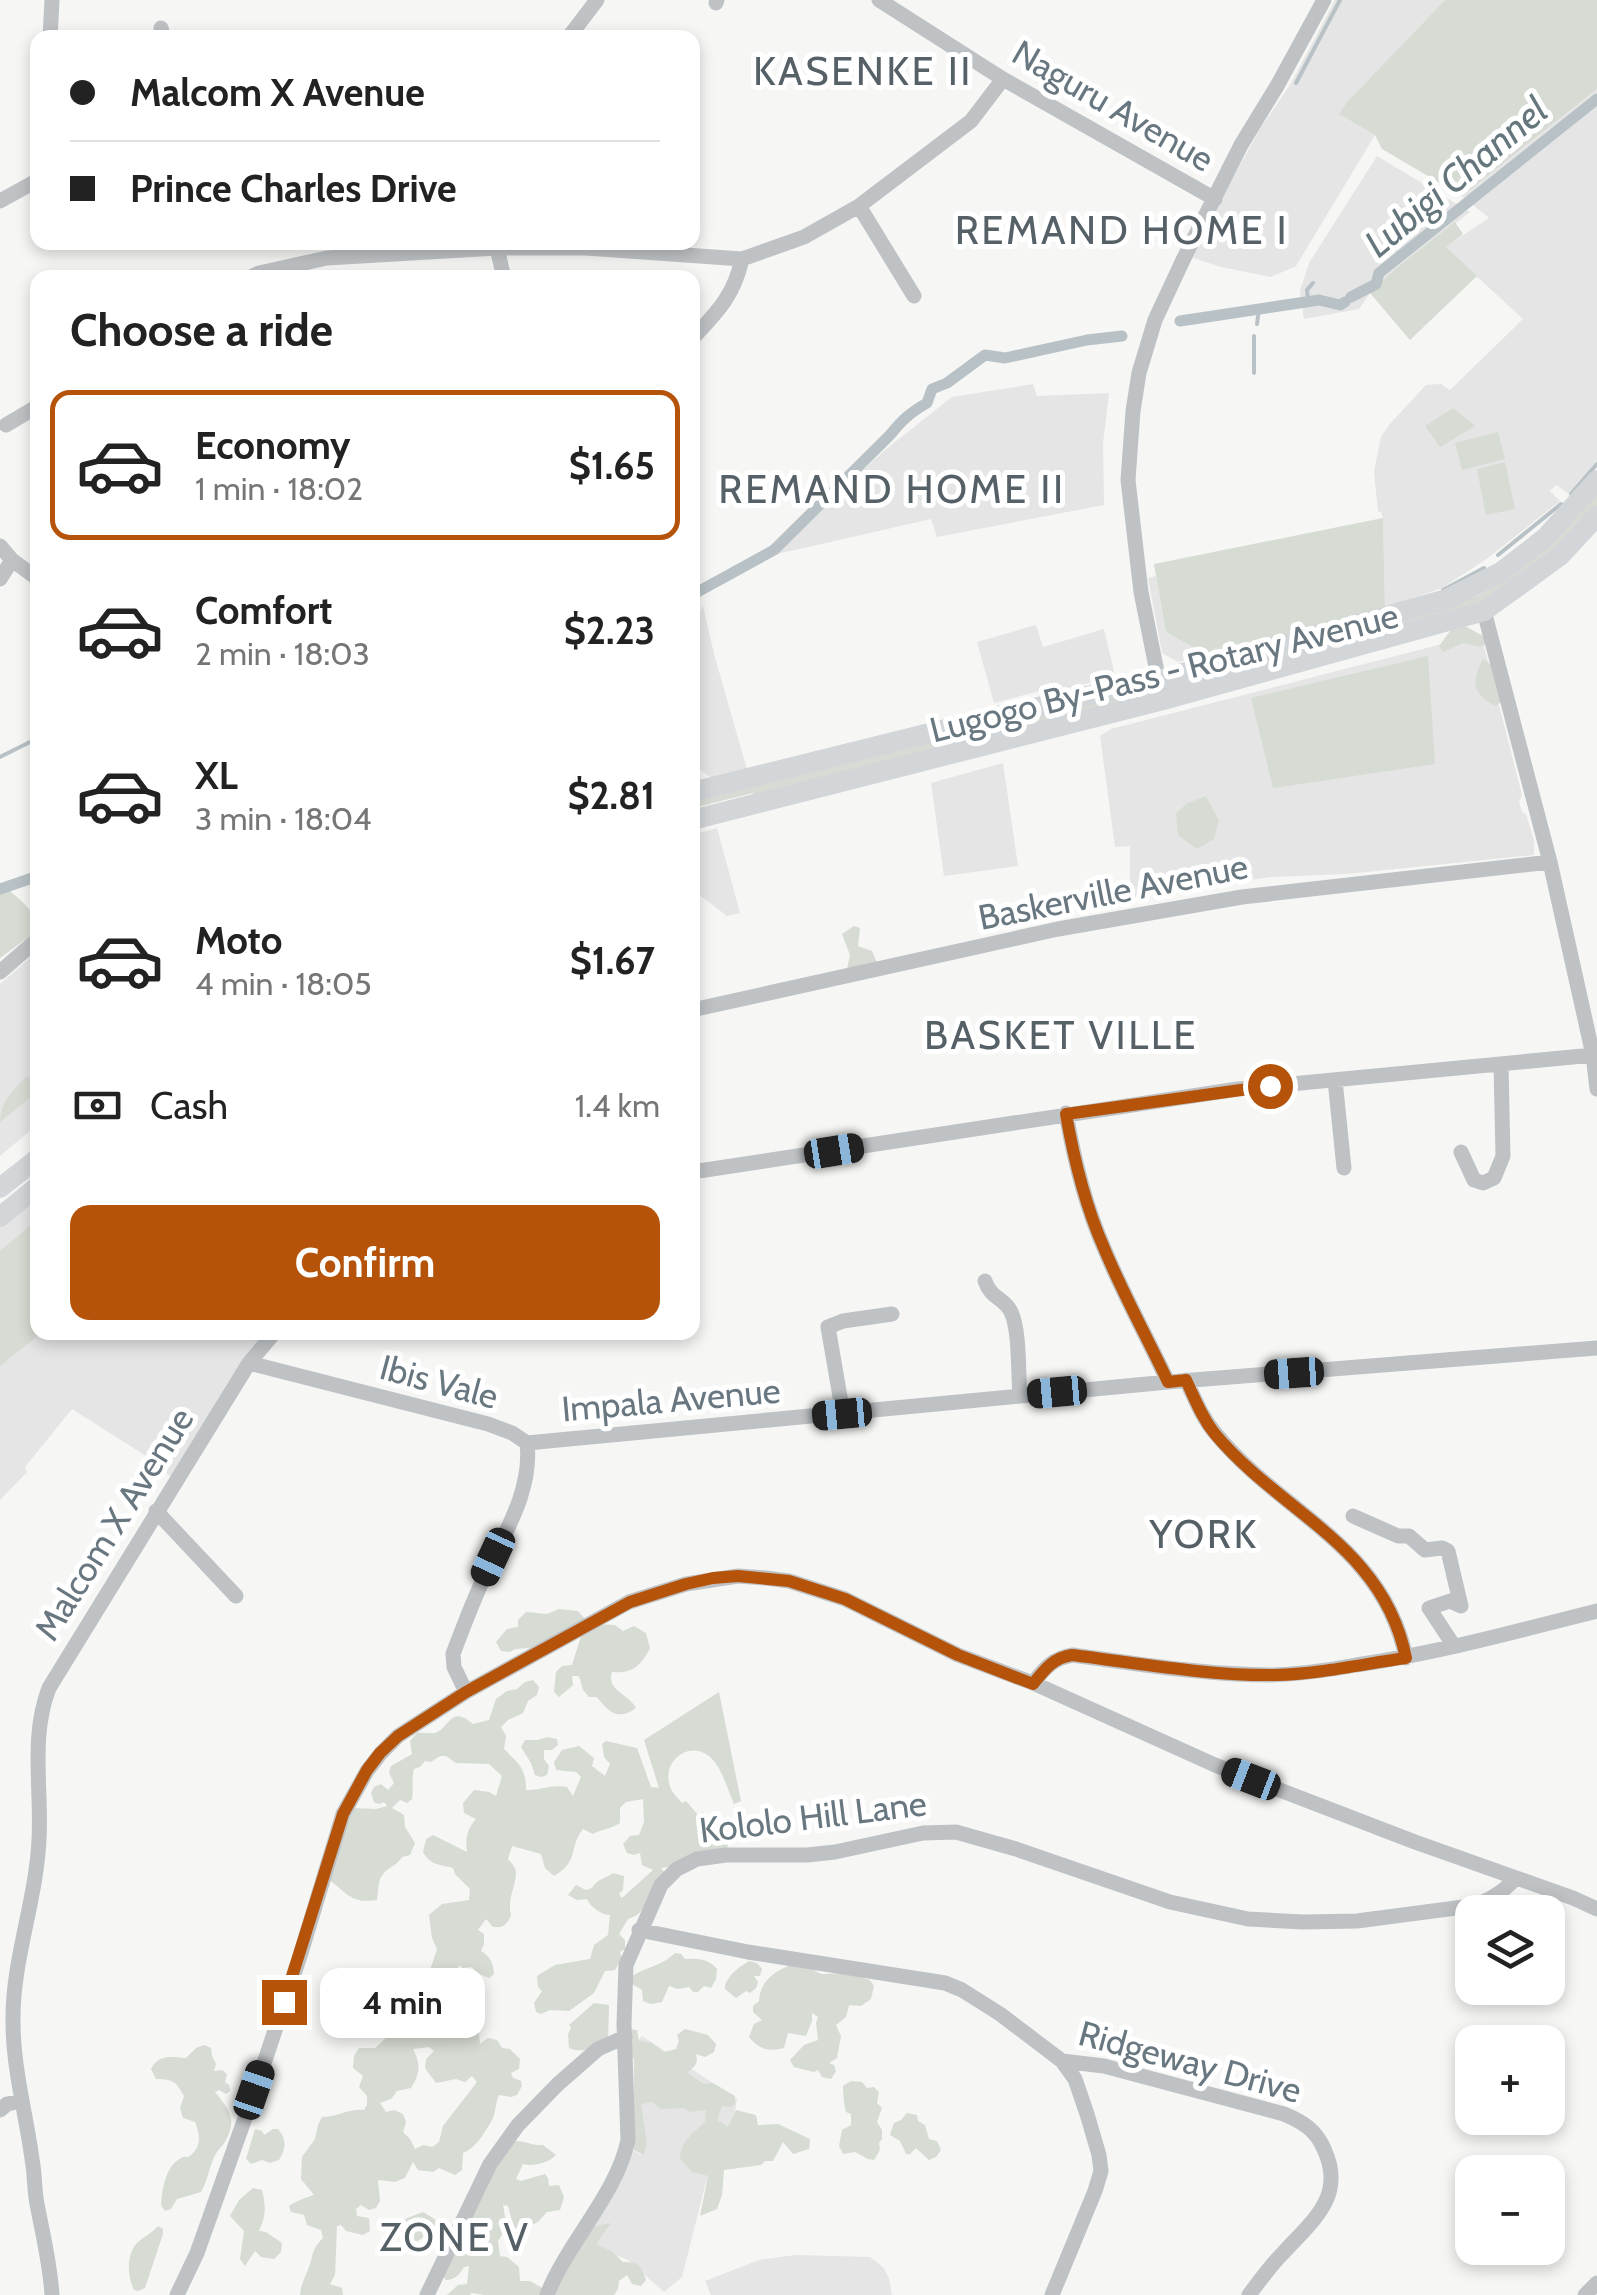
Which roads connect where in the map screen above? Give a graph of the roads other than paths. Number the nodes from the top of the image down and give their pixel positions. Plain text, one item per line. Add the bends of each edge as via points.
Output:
1 (52, 0) edge
2 (597, 0) edge
3 (879, 0) edge
4 (1324, 0) edge
5 (50, 30) edge
6 (574, 30) edge
7 (1003, 79) junction
8 (30, 184) edge
9 (1215, 199) junction
10 (0, 201) edge
11 (859, 206) junction
12 (463, 250) edge
13 (642, 250) edge
14 (742, 259) junction
15 (271, 270) edge
16 (914, 296) dead end
17 (700, 330) edge
18 (30, 411) edge
19 (2, 428) edge
20 (1597, 480) edge
21 (1597, 516) edge
22 (0, 546) edge
23 (12, 560) junction
24 (30, 573) edge
25 (0, 578) edge
26 (1484, 611) junction
27 (1160, 690) junction
28 (700, 790) edge
29 (700, 818) edge
30 (1550, 862) junction
31 (30, 946) edge
32 (0, 972) edge
33 (700, 1008) edge
34 (1593, 1055) junction
35 (1501, 1064) junction
36 (1335, 1080) junction
37 (1597, 1089) edge
38 (1066, 1114) junction
39 (1461, 1152) dead end
40 (30, 1164) edge
41 (1344, 1168) dead end
42 (700, 1171) edge
43 (5, 1184) edge
44 (30, 1190) edge
45 (30, 1193) edge
46 (0, 1216) edge
47 (985, 1281) dead end
48 (892, 1314) dead end
49 (268, 1340) edge
50 (1597, 1348) edge
51 (249, 1364) junction
52 (1186, 1380) junction
53 (1168, 1382) junction
54 (1020, 1396) junction
55 (842, 1414) junction
56 (527, 1443) junction
57 (156, 1511) junction
58 (1353, 1516) dead end
59 (236, 1596) dead end
60 (1597, 1611) edge
61 (1454, 1646) junction
62 (1406, 1658) junction
63 (1033, 1684) junction
64 (466, 1692) junction
65 (1492, 1870) junction
66 (1516, 1878) junction
67 (1491, 1895) edge
68 (1495, 1895) edge
69 (1455, 1908) edge
70 (1597, 1910) edge
71 (640, 1930) junction
72 (625, 2037) junction
73 (1062, 2061) junction
74 (22, 2102) junction
75 (0, 2110) edge
76 (1597, 2283) edge
77 (52, 2295) edge
78 (176, 2295) edge
79 (427, 2295) edge
80 (546, 2295) edge
81 (1052, 2295) edge
82 (1249, 2295) edge
83 (1585, 2295) edge

1 - 5 street
2 - 6 street
3 - 7 street, Naguru Avenue
4 - 9 street
7 - 9 street, Naguru Avenue
7 - 11 street via 972,120
8 - 10 street
9 - 27 street via 1156,320 1133,410 1130,510
11 - 14 street via 804,237
11 - 16 street
12 - 15 street via 327,258
13 - 14 street
14 - 17 street via 730,296
18 - 19 street
20 - 27 main road, Lugogo By-Pass - Rotary Avenue via 1546,537 1474,587
21 - 26 main road, Lugogo By-Pass - Rotary Avenue via 1560,556
22 - 23 street
23 - 24 street
23 - 25 street
26 - 27 main road, Lugogo By-Pass - Rotary Avenue
26 - 30 street
27 - 28 main road, Lugogo By-Pass - Rotary Avenue via 999,716
27 - 29 main road, Lugogo By-Pass - Rotary Avenue
30 - 33 street, Baskerville Avenue via 1242,897 1058,929
30 - 34 street
31 - 32 street
34 - 35 street
34 - 37 street
35 - 36 street
35 - 39 street via 1503,1156 1494,1178 1474,1180
36 - 38 street
36 - 41 street
38 - 42 street
38 - 53 street via 1103,1246
40 - 43 main road
43 - 44 main road
45 - 46 main road
47 - 54 street via 1012,1312
48 - 55 street via 828,1326
49 - 51 street, Malcom X Avenue
50 - 52 street, Impala Avenue
51 - 56 street, Ibis Vale via 488,1424
51 - 57 street, Malcom X Avenue
52 - 53 street, Impala Avenue
52 - 62 street via 1224,1444 1344,1548 1376,1586 1395,1616
53 - 54 street, Impala Avenue
54 - 55 street, Impala Avenue
55 - 56 street, Impala Avenue
56 - 64 street, Ibis Vale via 517,1506 454,1654
57 - 59 street
57 - 74 street, Malcom X Avenue via 42,1705 35,1883 12,2026
58 - 61 street via 1410,1536 1425,1550 1448,1551 1461,1606 1450,1600 1429,1608
60 - 61 street
61 - 62 street
62 - 63 street via 1274,1675 1072,1655 1053,1661
63 - 64 street via 845,1599 789,1581 738,1576 630,1602
63 - 65 street via 1215,1765
64 - 78 street via 380,1753 343,1814 249,2106
65 - 66 street
65 - 67 street
66 - 68 street, Kololo Hill Lane
66 - 70 street
69 - 71 street, Kololo Hill Lane via 1357,1921 1248,1919 1170,1902 984,1838 940,1831 835,1852 697,1859 661,1885
71 - 72 street, Kololo Hill Lane via 626,1966
71 - 73 street, Ridgeway Drive via 944,1983 1000,2014
72 - 79 street via 598,2048 521,2121 490,2164
72 - 80 street, Kololo Hill Lane via 626,2149
73 - 81 street via 1087,2114 1101,2171
73 - 82 street, Ridgeway Drive via 1284,2114 1314,2131 1331,2168 1331,2190
74 - 75 street
74 - 77 street, Malcom X Avenue
76 - 83 street

